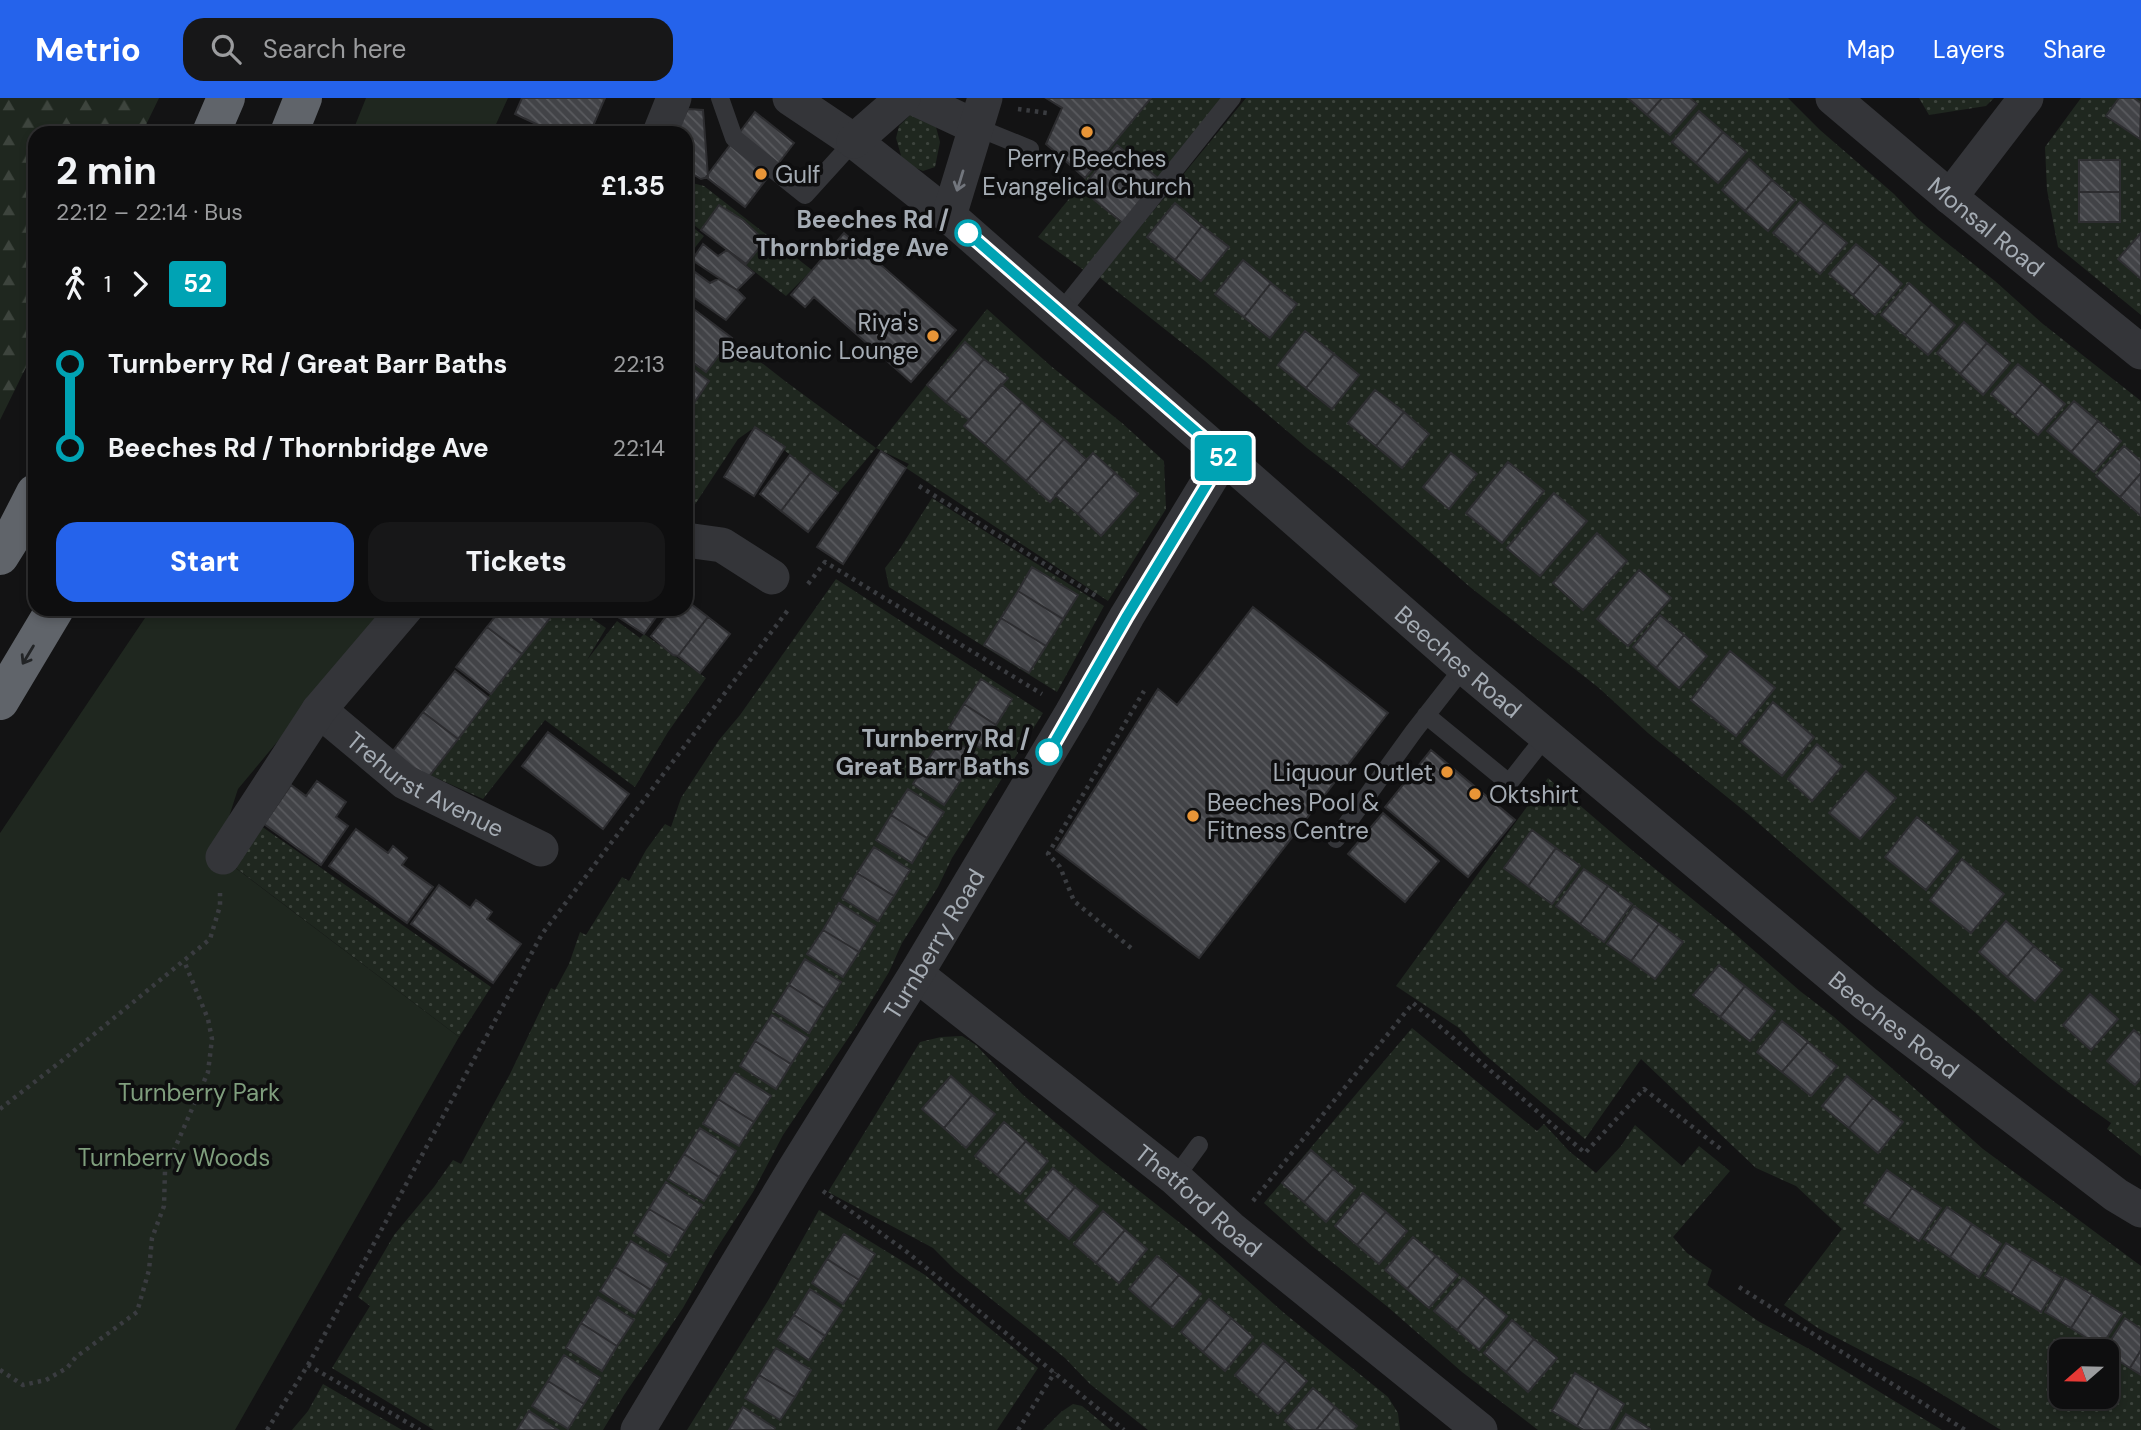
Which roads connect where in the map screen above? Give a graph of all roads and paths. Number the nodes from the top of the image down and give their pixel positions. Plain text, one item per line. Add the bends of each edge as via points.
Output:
1 (226, 98) edge
2 (303, 98) edge
3 (674, 98) edge
4 (720, 98) edge
5 (790, 98) edge
6 (903, 98) edge
7 (914, 98) edge
8 (1232, 98) edge
9 (1833, 98) edge
10 (2026, 98) edge
11 (980, 113) edge
12 (214, 126) edge
13 (292, 126) edge
14 (663, 126) edge
15 (854, 141) junction
16 (1030, 149) dead end
17 (1950, 197) junction
18 (949, 216) junction
19 (1060, 313) junction
20 (2141, 352) edge
21 (1224, 456) junction
22 (919, 486) dead end
23 (28, 506) edge
24 (693, 541) edge
25 (0, 556) edge
26 (772, 577) dead end
27 (808, 584) dead end
28 (791, 606) dead end
29 (51, 616) edge
30 (399, 616) edge
31 (1127, 616) junction
32 (1464, 667) junction
33 (1144, 691) dead end
34 (0, 701) edge
35 (319, 710) junction
36 (1072, 713) junction
37 (1426, 715) junction
38 (1546, 736) junction
39 (1336, 839) dead end
40 (541, 849) dead end
41 (223, 857) joint
42 (1131, 948) dead end
43 (184, 961) junction
44 (916, 974) junction
45 (0, 1109) edge
46 (1199, 1145) dead end
47 (1722, 1150) dead end
48 (794, 1170) junction
49 (1175, 1178) junction
50 (2141, 1210) edge
51 (1230, 1228) junction
52 (1739, 1287) dead end
53 (308, 1365) junction
54 (0, 1370) edge
55 (1055, 1372) junction
56 (1444, 1419) edge
57 (267, 1430) edge
58 (420, 1430) edge
59 (638, 1430) edge
60 (1018, 1430) edge
61 (1124, 1430) edge
62 (1480, 1430) edge
63 (1965, 1430) edge

1 - 12 highway
2 - 13 highway
3 - 14 street
4 - 15 lane via 734,138 805,195
5 - 15 street, Beeches Road
6 - 15 street
7 - 11 street
8 - 19 lane
9 - 17 street, Monsal Road
10 - 17 street
11 - 16 lane
11 -> 18 street
15 - 18 street, Beeches Road
17 - 20 street, Monsal Road
18 - 19 street, Beeches Road
19 - 21 street, Beeches Road
21 - 31 street, Turnberry Road
21 - 32 street, Beeches Road
22 - 31 path
23 - 25 highway
24 - 26 street via 722,545
27 - 36 path via 825,562
28 - 53 path via 542,934
29 -> 34 highway
30 - 35 street
31 - 36 street, Turnberry Road
32 - 37 lane
32 - 38 street, Beeches Road
33 - 42 path via 1048,854 1060,867 1073,901
35 - 40 street, Trehurst Avenue via 405,782
35 - 41 street
36 - 44 street, Turnberry Road
37 - 38 lane via 1509,783
37 - 39 lane
38 - 50 street, Beeches Road via 1865,1003
41 - 43 path via 220,906 210,939
43 - 45 path
43 - 54 path via 208,1019 212,1039 208,1072 165,1171 164,1206 152,1238 137,1312 46,1380 23,1385
44 - 48 street, Turnberry Road
44 - 49 street, Thetford Road
46 - 49 lane
47 - 51 path via 1644,1088 1585,1153 1413,1003
48 - 55 path via 907,1252
48 - 59 street, Turnberry Road
49 - 51 street, Thetford Road
51 - 56 street, Thetford Road
52 - 63 path
53 - 57 path
53 - 58 path
55 - 60 path
55 - 61 path
56 - 62 street, Thetford Road

